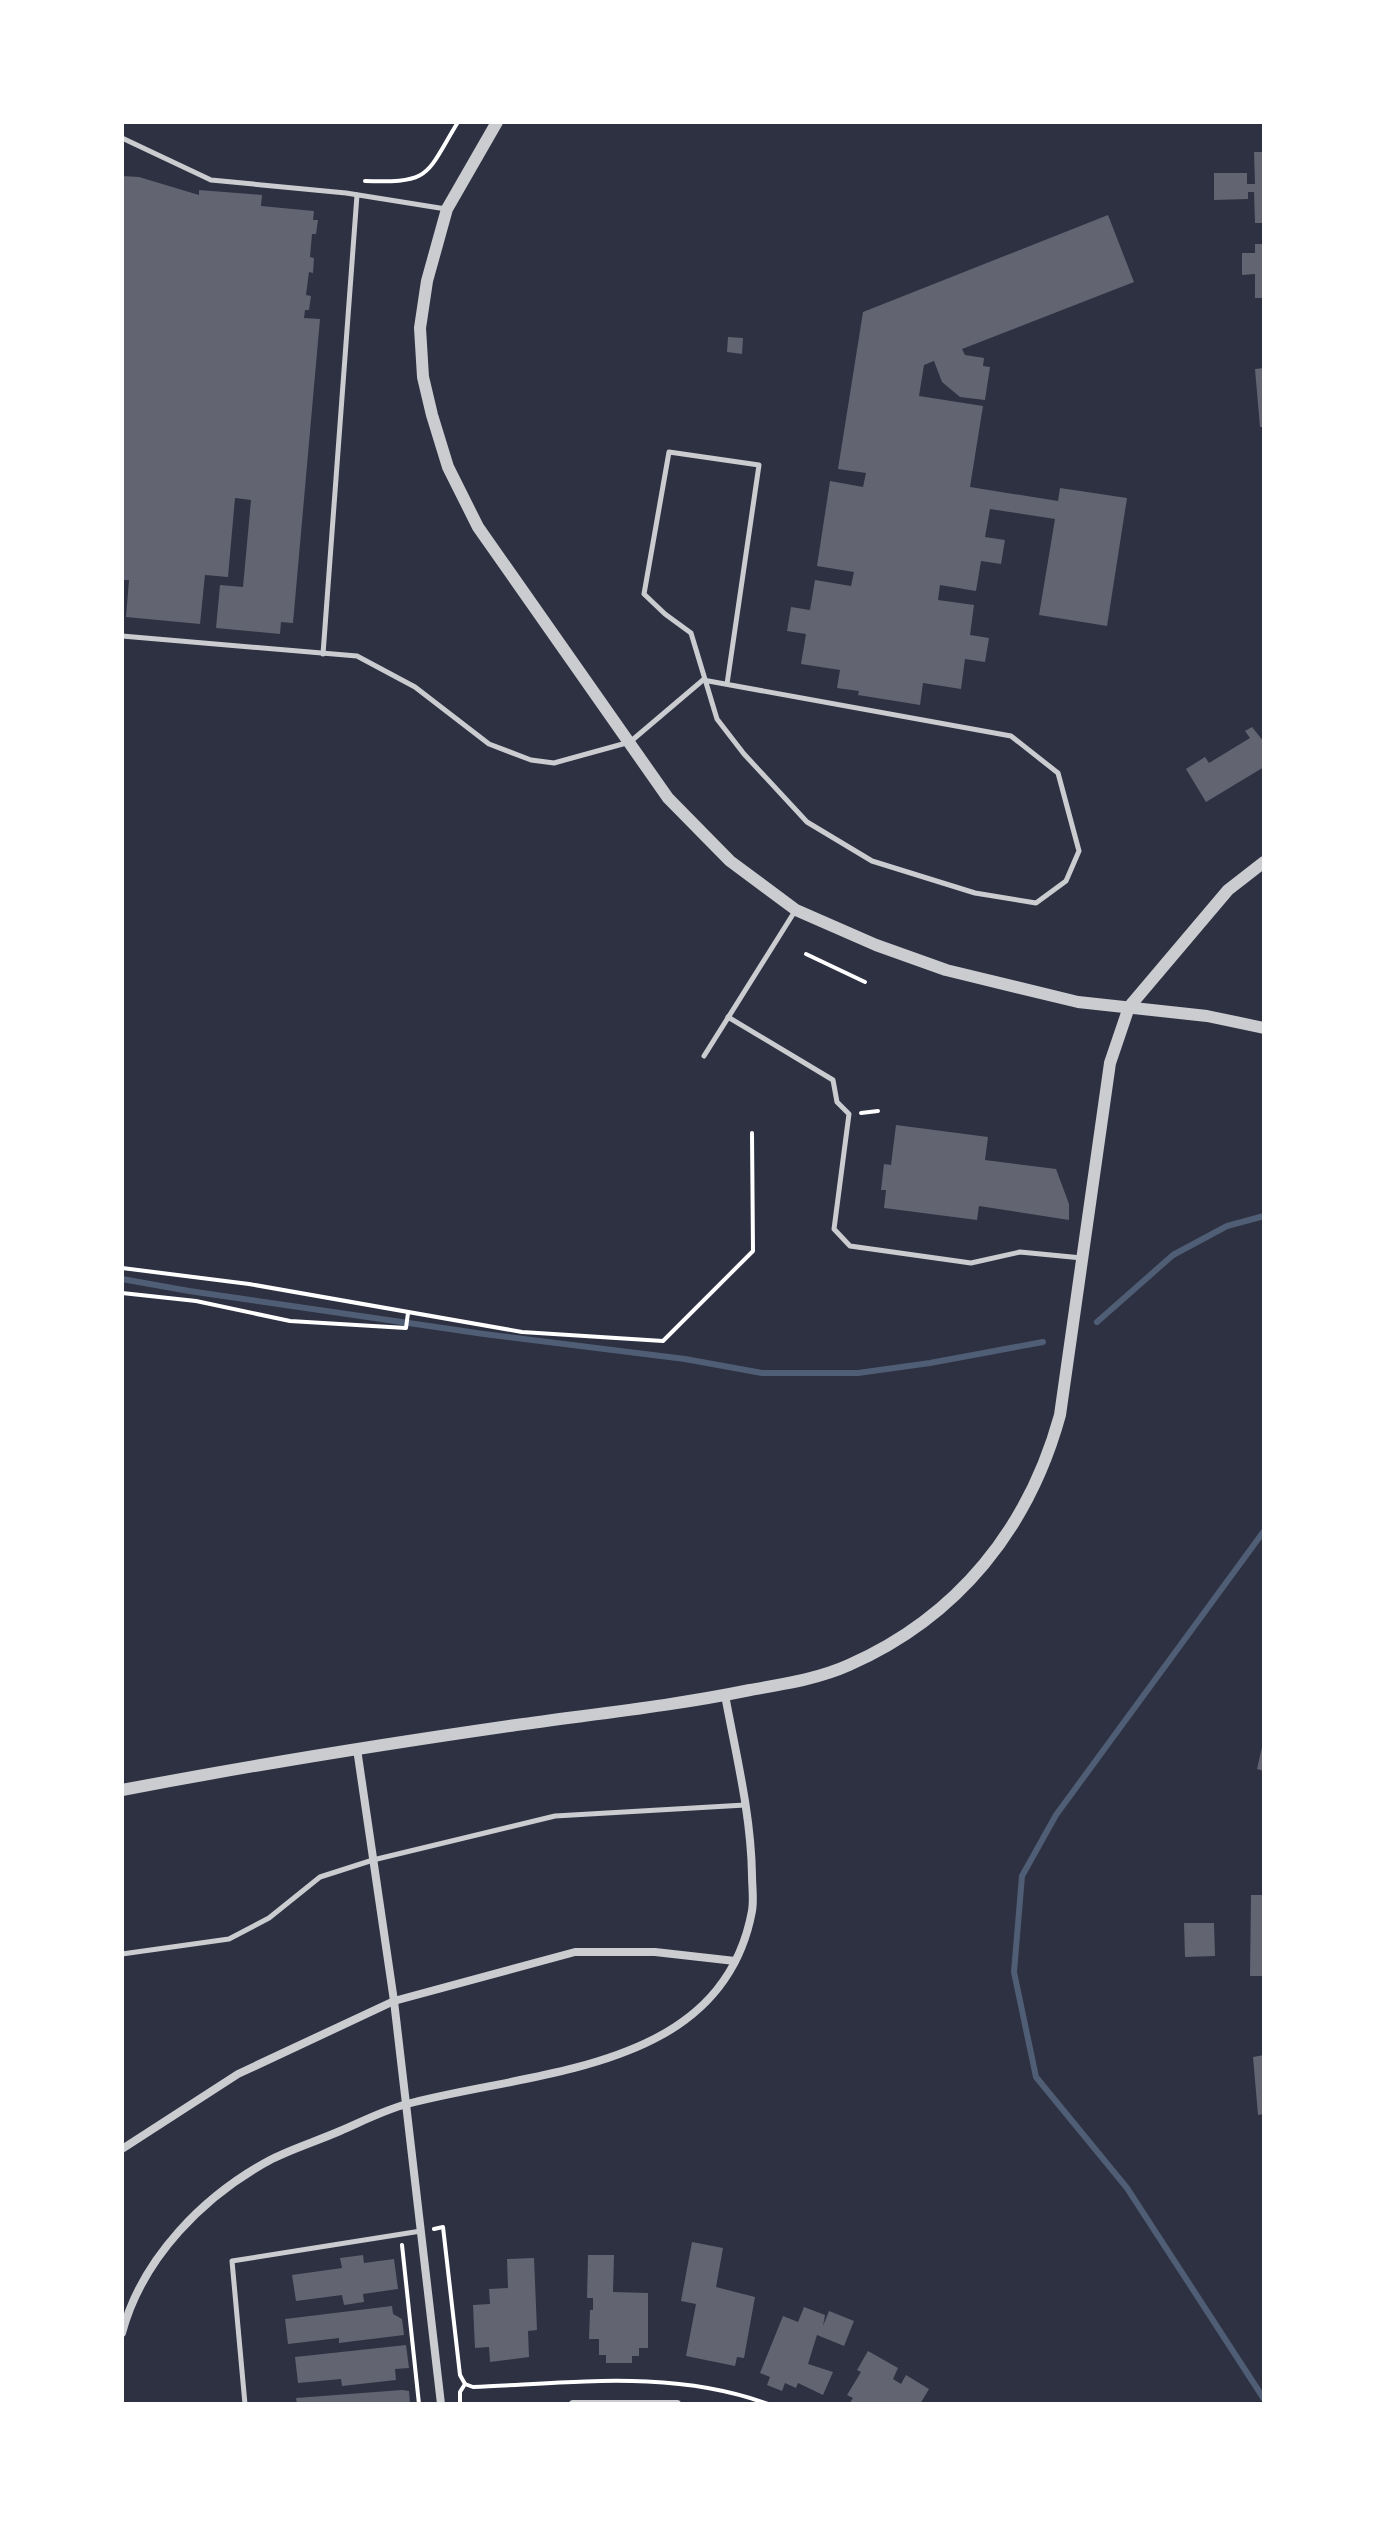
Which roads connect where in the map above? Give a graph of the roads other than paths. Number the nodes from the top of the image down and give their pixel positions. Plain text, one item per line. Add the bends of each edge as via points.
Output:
1 (497, 122) edge
2 (122, 138) edge
3 (357, 195) junction
4 (447, 209) junction
5 (122, 636) edge
6 (323, 654) junction
7 (703, 680) junction
8 (727, 684) junction
9 (630, 742) junction
10 (1264, 862) edge
11 (796, 910) junction
12 (1129, 1007) junction
13 (728, 1017) junction
14 (1264, 1028) edge
15 (704, 1056) dead end
16 (1083, 1258) junction
17 (725, 1695) junction
18 (357, 1749) junction
19 (122, 1790) edge
20 (745, 1805) junction
21 (373, 1860) junction
22 (122, 1954) edge
23 (735, 1961) junction
24 (394, 2001) junction
25 (404, 2104) junction
26 (122, 2149) edge
27 (421, 2231) junction
28 (122, 2333) edge
29 (245, 2404) edge
30 (441, 2404) edge
31 (573, 2404) edge
32 (677, 2404) edge

1 - 4 street
2 - 3 lane via 211,180
3 - 4 lane
3 - 6 lane
4 - 9 street via 420,328 423,377 448,467 478,527
5 - 6 lane
6 - 9 lane via 357,656 383,669 489,744 531,760 554,763
7 - 8 lane
7 - 8 lane via 691,633 644,594 669,452 759,465
7 - 8 lane via 717,719 807,822 872,861 975,893 1036,903 1066,881 1079,851 1058,773 1011,736
7 - 9 lane
9 - 11 street via 668,798 730,861
10 - 12 street via 1228,890
11 - 12 street via 946,970 1078,1002
11 - 13 lane
12 - 14 street
12 - 16 street via 1110,1063
13 - 15 lane
13 - 16 lane via 833,1080 837,1102 849,1114 834,1229 850,1246 971,1263 1020,1252
16 - 17 street via 1049,1456 1022,1513 988,1560 931,1617 849,1665
17 - 18 street
17 - 20 street
18 - 19 street
18 - 21 street
20 - 21 lane via 555,1816
20 - 23 street via 753,1910
21 - 22 lane via 320,1877 269,1918 229,1939
21 - 24 street
23 - 24 street via 655,1952 575,1952
23 - 25 street via 707,2003 665,2035 589,2065
24 - 25 street
24 - 26 street via 238,2074
25 - 27 street
25 - 28 street via 272,2160 209,2202 160,2254 128,2309
27 - 29 lane via 232,2261
27 - 30 street
31 - 32 street

